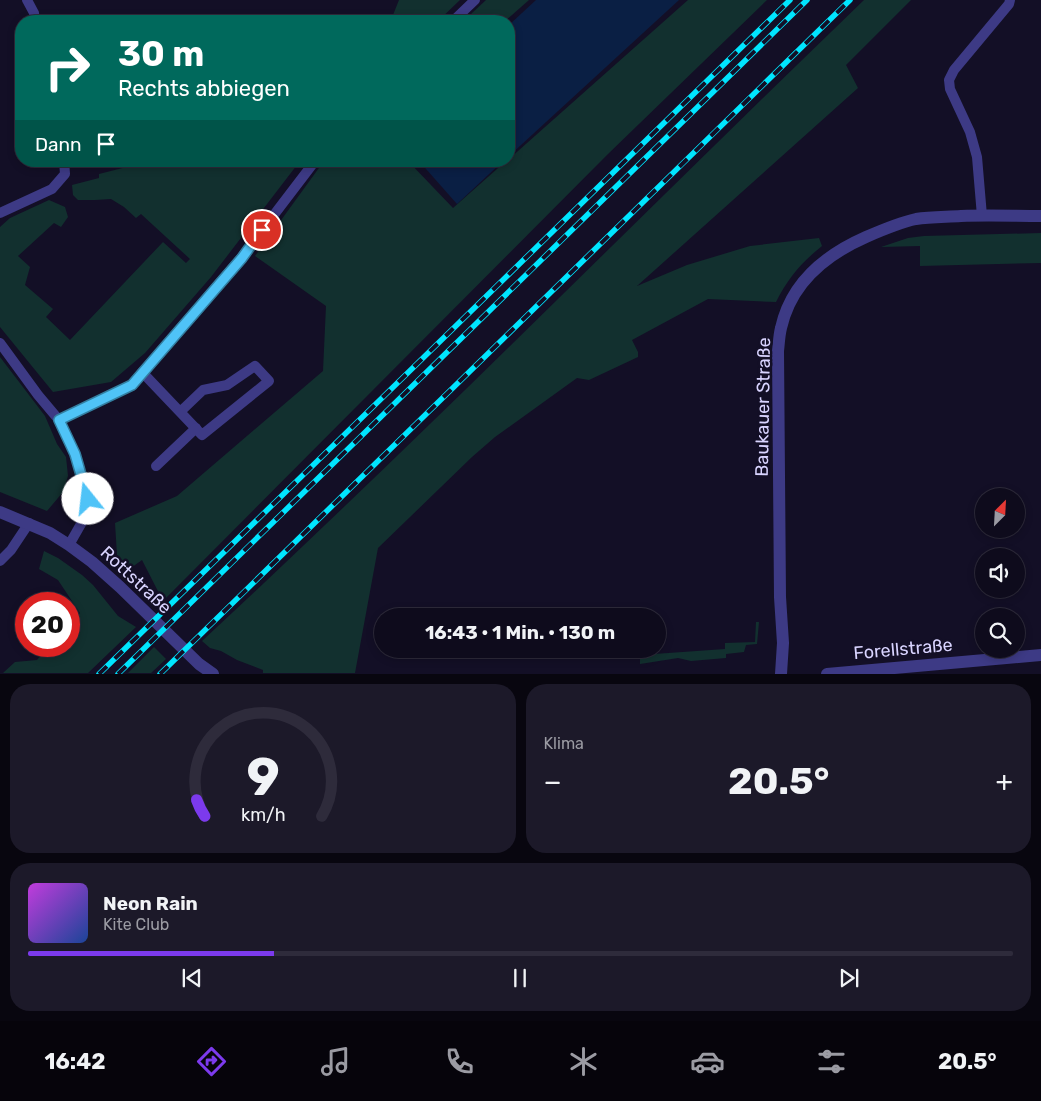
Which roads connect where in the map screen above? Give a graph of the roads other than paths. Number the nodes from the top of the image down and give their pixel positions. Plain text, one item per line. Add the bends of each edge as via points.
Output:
1 (27, 0) edge
2 (475, 0) edge
3 (1010, 0) edge
4 (34, 15) edge
5 (459, 15) edge
6 (64, 167) edge
7 (310, 167) edge
8 (0, 213) edge
9 (982, 216) junction
10 (1041, 216) edge
11 (0, 343) edge
12 (142, 372) junction
13 (180, 412) junction
14 (59, 420) junction
15 (196, 428) junction
16 (156, 466) dead end
17 (0, 512) edge
18 (29, 524) junction
19 (69, 545) junction
20 (0, 561) edge
21 (1041, 655) edge
22 (213, 674) edge
23 (781, 674) edge
24 (827, 674) edge

1 - 4 lane
2 - 5 lane
3 - 9 lane via 954,70 950,80 950,89 970,132 977,157
6 - 8 lane via 65,174 52,189
7 - 12 lane via 242,258
9 - 10 street, Baukauer Straße
9 - 23 street, Baukauer Straße via 911,220 848,245 812,271 788,307 778,351
11 - 14 lane
12 - 13 lane
12 - 14 lane via 132,385
13 - 15 lane
13 - 15 lane via 203,390 227,384 255,366 269,381 202,435
14 - 19 lane via 75,454 88,499 85,517
15 - 16 lane
17 - 18 street, Rottstraße
18 - 19 street, Rottstraße
18 - 20 lane
19 - 22 street, Rottstraße via 120,587
21 - 24 street, Forellstraße

